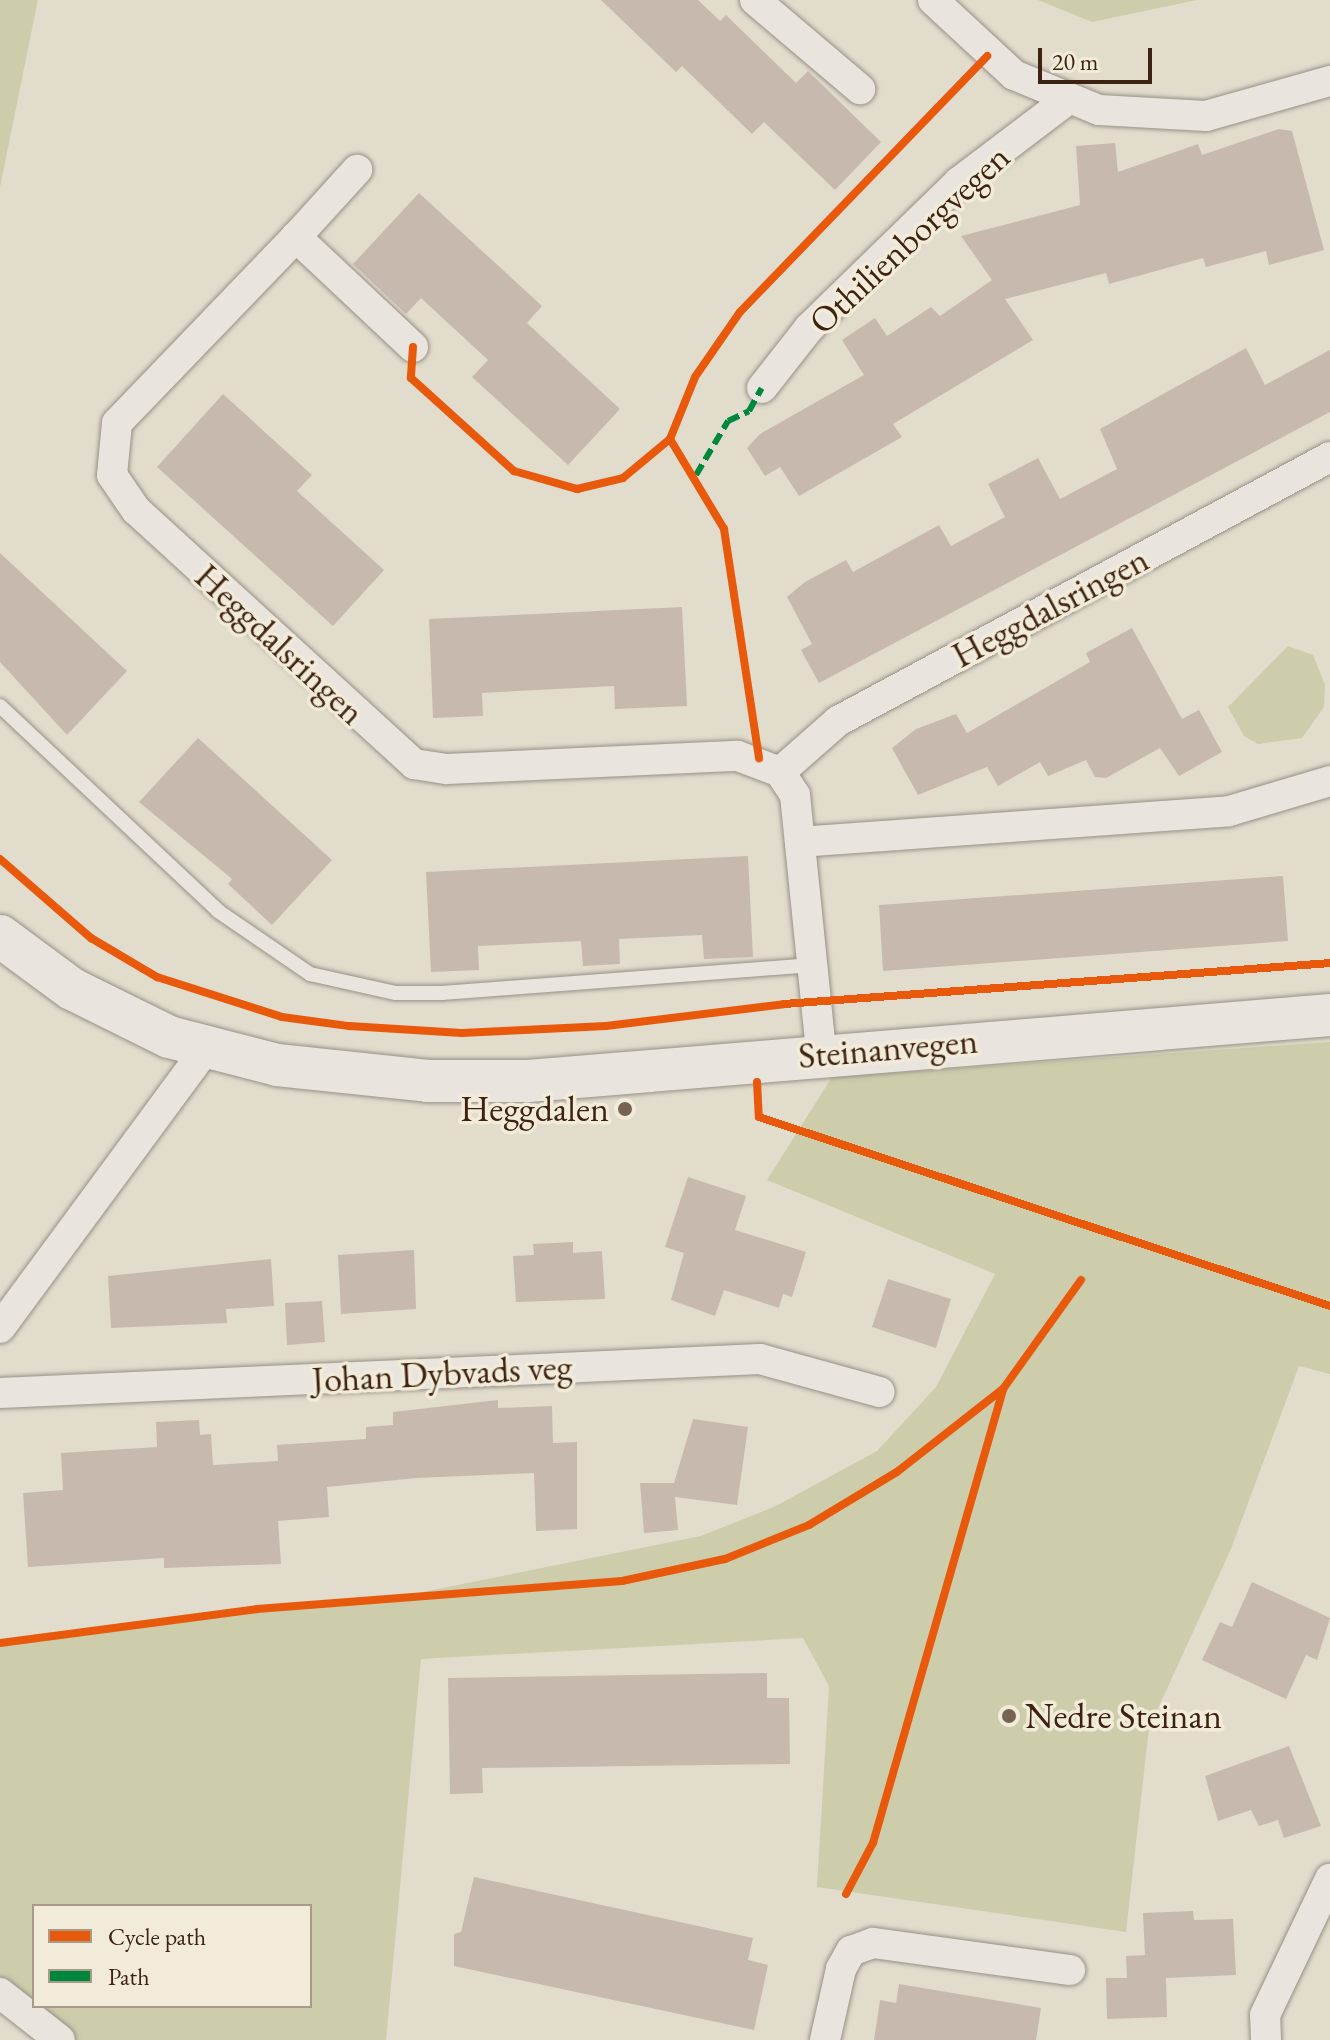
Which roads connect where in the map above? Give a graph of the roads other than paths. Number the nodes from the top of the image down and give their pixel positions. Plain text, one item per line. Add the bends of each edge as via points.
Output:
1 (755, 0) edge
2 (933, 0) edge
3 (1330, 81) edge
4 (860, 89) dead end
5 (1067, 100) junction
6 (357, 170) dead end
7 (296, 237) junction
8 (413, 347) dead end
9 (762, 388) dead end
10 (1330, 457) edge
11 (0, 706) edge
12 (780, 772) junction
13 (1328, 788) edge
14 (800, 842) junction
15 (0, 936) edge
16 (813, 965) junction
17 (1330, 1015) edge
18 (206, 1049) junction
19 (821, 1053) junction
20 (0, 1328) edge
21 (880, 1392) dead end
22 (0, 1393) edge
23 (1330, 1879) edge
24 (1070, 1970) dead end
25 (0, 1993) edge
26 (60, 2040) edge
27 (825, 2040) edge
28 (1266, 2040) edge

1 - 4 street
2 - 5 street via 987,56
3 - 5 street via 1258,106 1173,119
5 - 9 street, Othilienborgvegen via 959,182 809,328
6 - 7 street, Heggdalsringen
7 - 8 street
7 - 12 street, Heggdalsringen via 117,423 112,475 136,510 414,764 447,769 738,756
10 - 12 street, Heggdalsringen via 838,721
11 - 16 lane via 218,911 310,974 396,993 442,993
12 - 14 street via 795,795
13 - 14 street via 1229,811
14 - 16 street
15 - 18 main road, Steinanvegen via 72,989
16 - 19 street
17 - 19 main road, Steinanvegen
18 - 19 main road, Steinanvegen via 428,1081 528,1081
18 - 20 street
21 - 22 street, Johan Dybvads veg via 760,1359
23 - 28 street via 1265,2015
24 - 27 street via 873,1943 851,1951 841,1969
25 - 26 street

